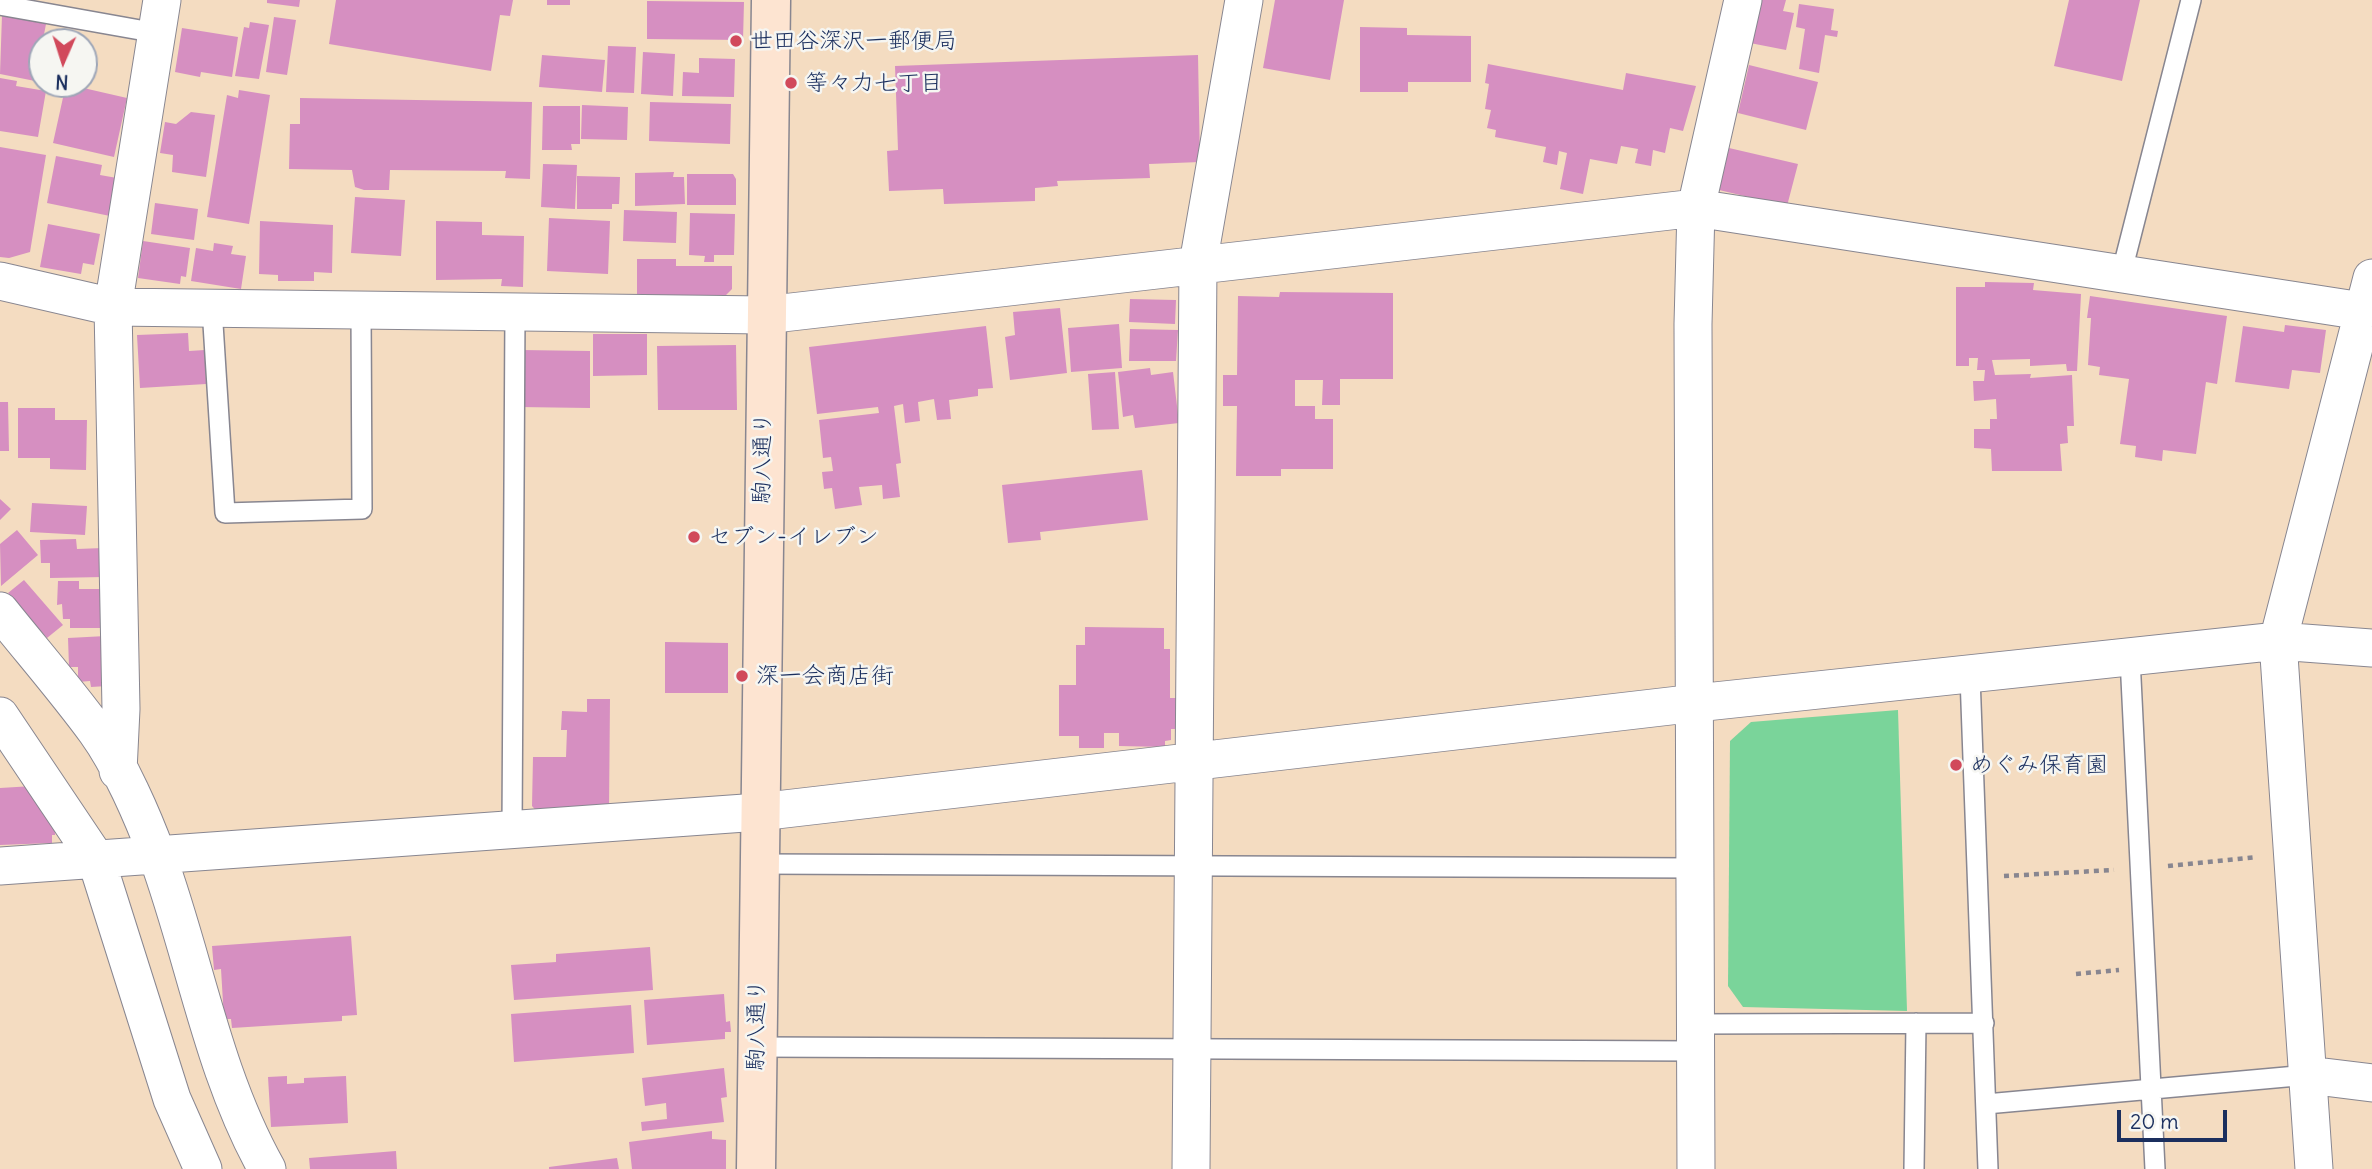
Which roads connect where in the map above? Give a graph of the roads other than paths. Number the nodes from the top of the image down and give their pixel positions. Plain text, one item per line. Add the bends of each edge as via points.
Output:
1 (771, 0) edge
2 (1244, 0) edge
3 (1743, 0) edge
4 (2191, 0) edge
5 (0, 5) edge
6 (159, 17) edge
7 (1696, 208) junction
8 (1198, 264) junction
9 (2121, 275) junction
10 (0, 281) edge
11 (2367, 295) edge
12 (113, 307) junction
13 (212, 308) junction
14 (361, 310) junction
15 (515, 312) junction
16 (765, 315) junction
17 (0, 611) edge
18 (2278, 641) junction
19 (2372, 648) edge
20 (2130, 658) junction
21 (1970, 676) junction
22 (1696, 703) junction
23 (0, 716) edge
24 (1193, 762) junction
25 (118, 771) junction
26 (759, 812) junction
27 (512, 830) junction
28 (156, 854) junction
29 (96, 859) junction
30 (759, 864) junction
31 (0, 866) edge
32 (1193, 866) junction
33 (1696, 868) junction
34 (1916, 1023) junction
35 (1984, 1023) junction
36 (1696, 1038) junction
37 (757, 1047) junction
38 (1192, 1051) junction
39 (2308, 1075) junction
40 (2372, 1083) edge
41 (2150, 1088) junction
42 (1986, 1104) junction
43 (203, 1169) edge
44 (267, 1169) edge
45 (755, 1169) edge
46 (1191, 1169) edge
47 (1696, 1169) edge
48 (1914, 1169) edge
49 (1988, 1169) edge
50 (2155, 1169) edge
51 (2314, 1169) edge

1 - 16 street, 駒八通り
2 - 8 street
3 - 7 street
4 - 9 lane
5 - 6 lane
6 - 12 street
7 - 8 street
7 - 9 street
7 - 22 street
8 - 16 street
8 - 24 street
9 - 11 street
10 - 12 street
11 - 18 street
12 - 13 street
12 - 25 street via 121,709
13 - 14 street
13 - 14 lane via 225,513 362,509
14 - 15 street
15 - 16 street
15 - 27 lane
16 - 26 street, 駒八通り
17 - 25 street via 97,733
18 - 19 street
18 - 20 street
18 - 39 street
20 - 21 street
20 - 41 lane
21 - 22 street
21 - 35 lane
22 - 24 street
22 - 33 street
23 - 29 street
24 - 26 street
24 - 32 street
25 - 28 street
26 - 27 street
26 - 30 street, 駒八通り
27 - 28 street
28 - 29 street
28 - 44 street via 206,1022
29 - 31 street
29 - 43 street via 172,1099
30 - 32 lane
30 - 37 street, 駒八通り
32 - 33 lane
32 - 38 street
33 - 36 street
34 - 35 lane
34 - 36 lane
34 - 48 lane
35 - 42 lane
36 - 38 lane
36 - 47 street
37 - 38 lane
37 - 45 street, 駒八通り
38 - 46 street
39 - 40 street
39 - 41 lane
39 - 51 street
41 - 42 lane
41 - 50 lane
42 - 49 lane

